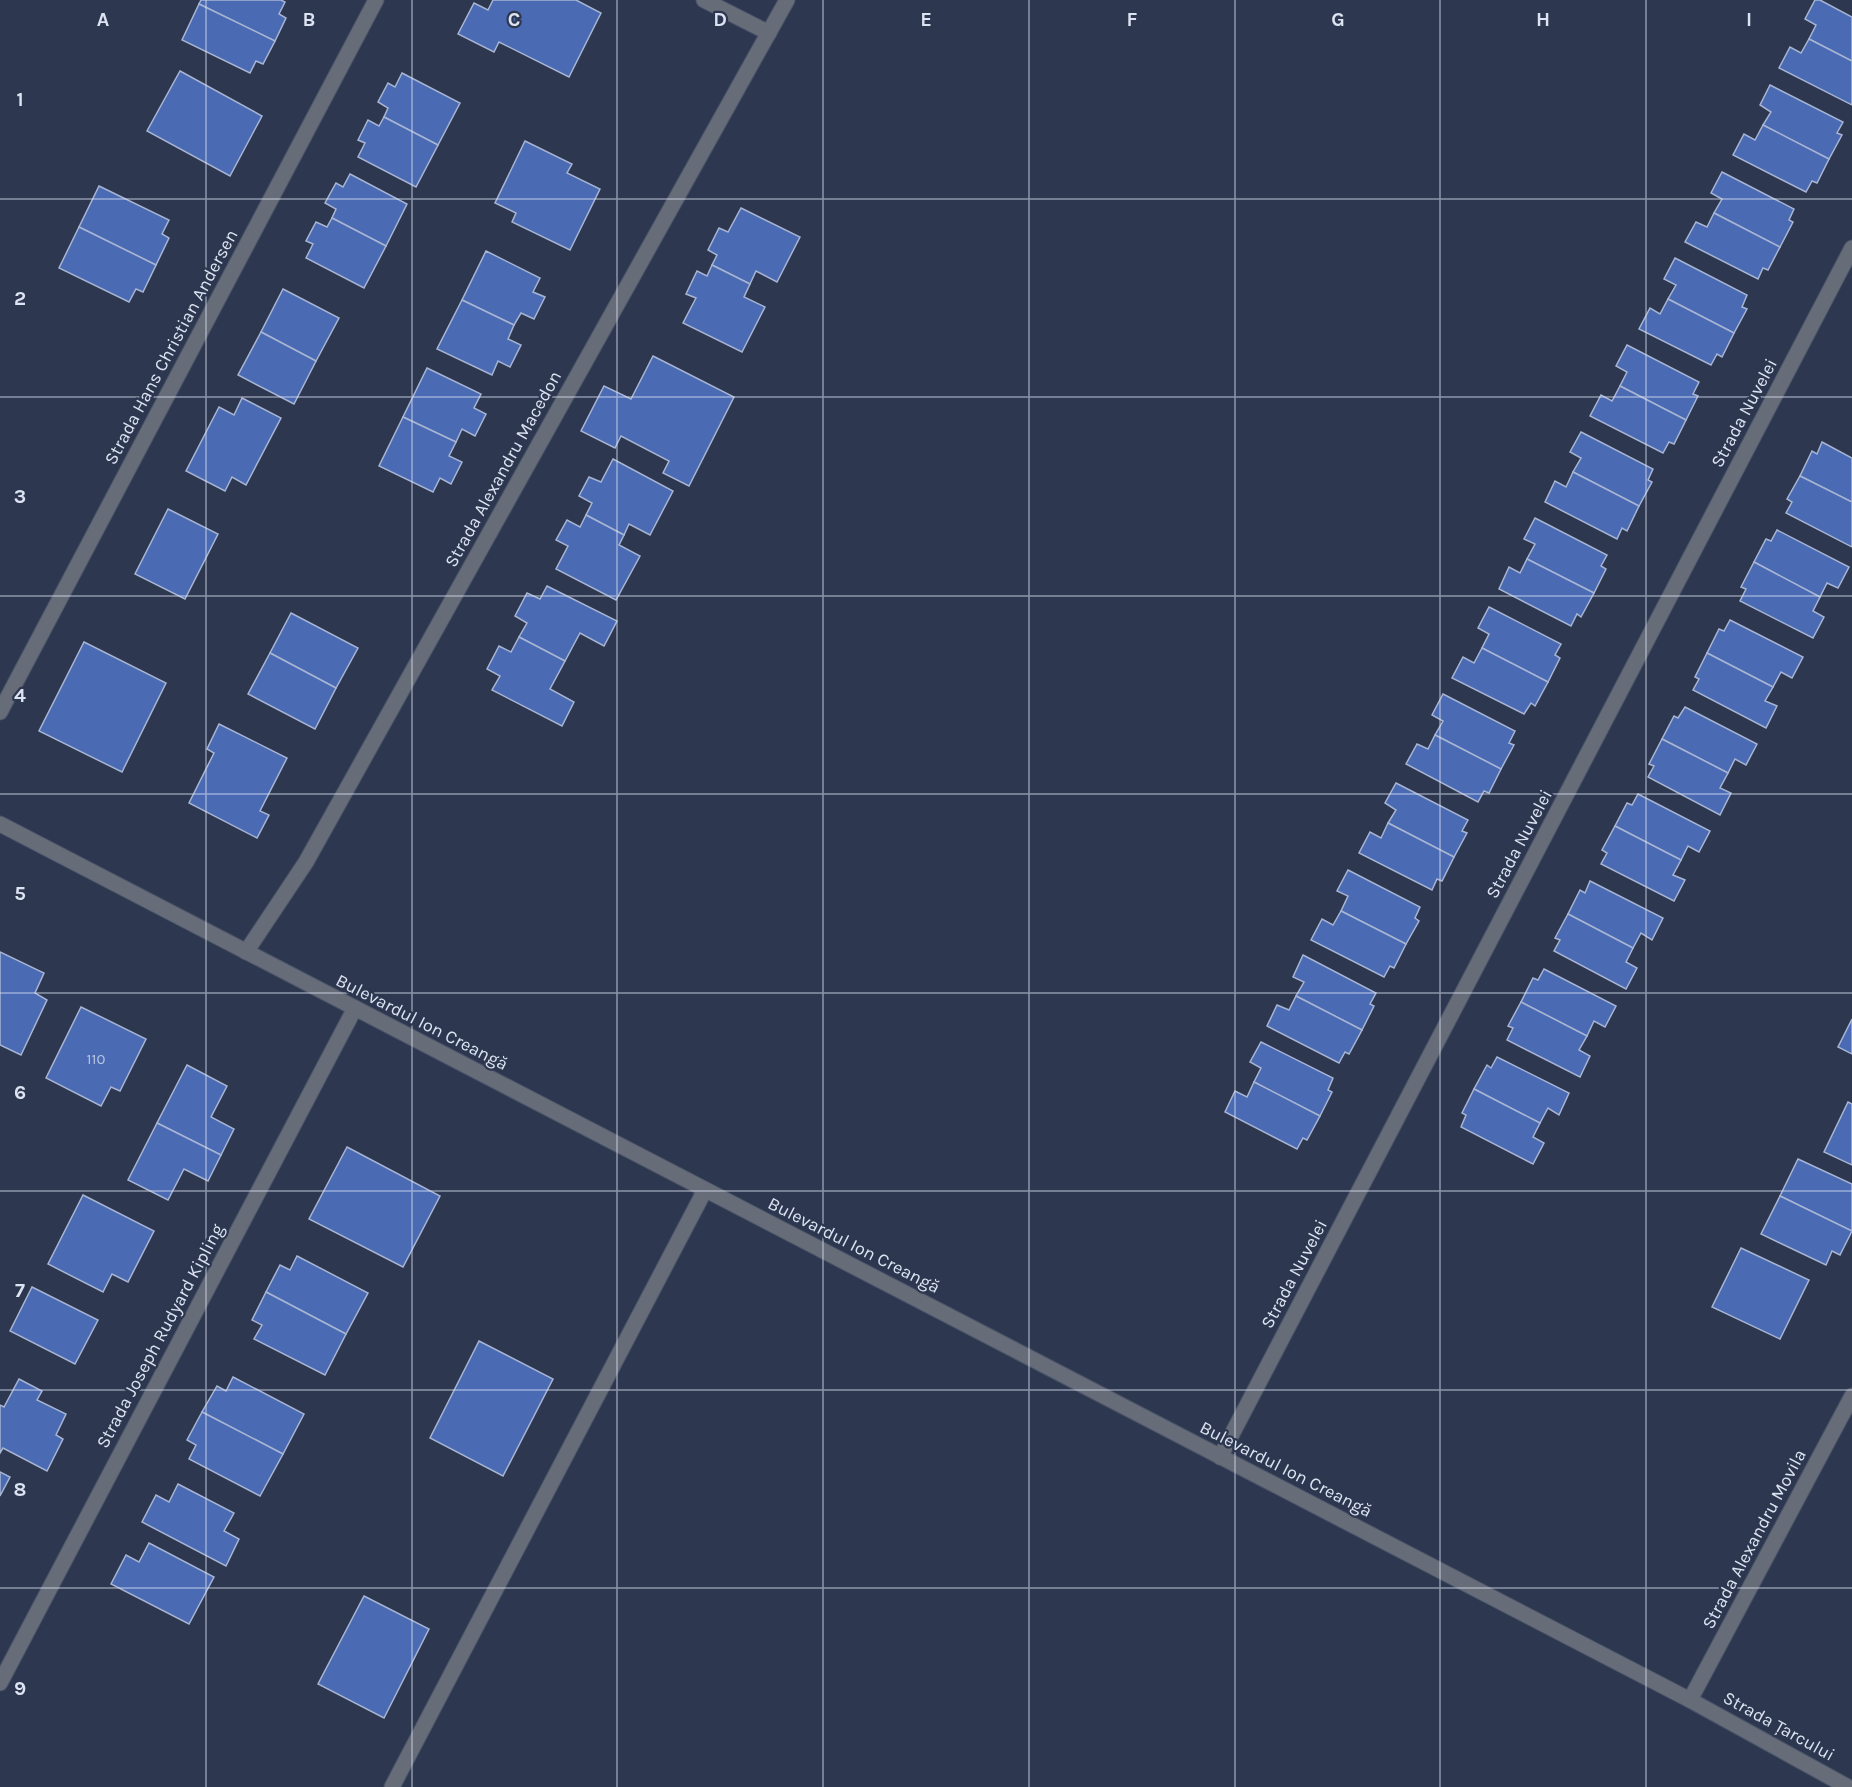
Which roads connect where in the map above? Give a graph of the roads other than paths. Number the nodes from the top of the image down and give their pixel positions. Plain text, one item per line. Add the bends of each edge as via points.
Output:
1 (376, 0) edge
2 (704, 0) edge
3 (787, 0) edge
4 (769, 33) junction
5 (1852, 248) edge
6 (0, 712) edge
7 (0, 824) edge
8 (246, 952) junction
9 (355, 1008) junction
10 (705, 1190) junction
11 (1852, 1396) edge
12 (1220, 1457) junction
13 (0, 1683) edge
14 (1690, 1700) junction
15 (392, 1787) edge
16 (1848, 1787) edge

1 - 6 street, Strada Hans Christian Andersen
2 - 4 street
3 - 4 street, Strada Alexandru Macedon
4 - 8 street, Strada Alexandru Macedon via 306,862
5 - 12 street, Strada Nuvelei
7 - 8 street, Bulevardul Ion Creangă
8 - 9 street, Bulevardul Ion Creangă
9 - 10 street, Bulevardul Ion Creangă
9 - 13 street, Strada Joseph Rudyard Kipling
10 - 12 street, Bulevardul Ion Creangă
10 - 15 street
11 - 14 street, Strada Alexandru Movila
12 - 14 street, Bulevardul Ion Creangă
14 - 16 street, Strada Țarcului

